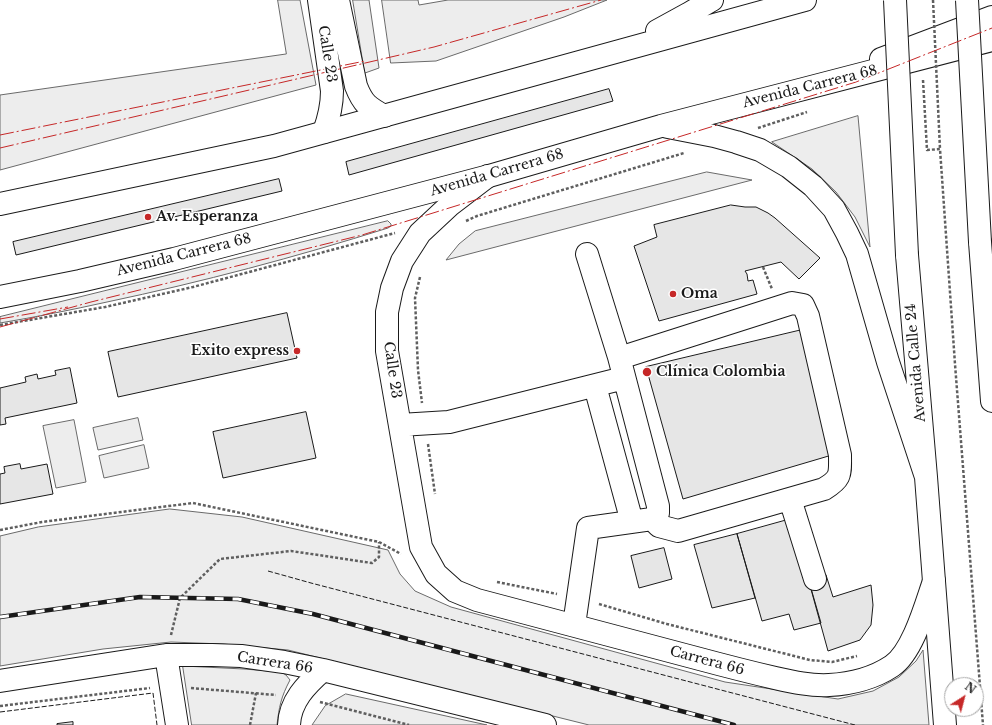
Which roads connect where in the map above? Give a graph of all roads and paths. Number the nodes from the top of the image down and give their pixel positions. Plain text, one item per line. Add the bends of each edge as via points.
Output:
1 (319, 0) edge
2 (338, 0) edge
3 (712, 0) edge
4 (805, 0) edge
5 (810, 0) edge
6 (895, 0) edge
7 (933, 0) edge
8 (967, 0) edge
9 (771, 9) junction
10 (992, 18) edge
11 (992, 40) edge
12 (624, 50) junction
13 (923, 74) dead end
14 (797, 91) junction
15 (384, 116) junction
16 (661, 126) junction
17 (324, 132) junction
18 (940, 149) junction
19 (690, 152) dead end
20 (489, 176) junction
21 (0, 204) edge
22 (463, 222) dead end
23 (395, 232) dead end
24 (587, 254) dead end
25 (422, 272) dead end
26 (0, 297) edge
27 (0, 325) edge
28 (619, 357) junction
29 (624, 378) junction
30 (594, 386) junction
31 (992, 401) edge
32 (424, 423) junction
33 (400, 425) junction
34 (926, 477) junction
35 (435, 494) dead end
36 (790, 499) junction
37 (642, 520) junction
38 (0, 530) edge
39 (379, 542) junction
40 (405, 556) dead end
41 (436, 574) joint
42 (815, 579) dead end
43 (934, 581) junction
44 (496, 582) dead end
45 (578, 598) junction
46 (574, 625) junction
47 (166, 655) junction
48 (857, 656) dead end
49 (323, 670) junction
50 (0, 681) edge
51 (256, 693) dead end
52 (298, 697) junction
53 (177, 725) edge
54 (250, 725) edge
55 (289, 725) edge
56 (409, 725) edge
57 (545, 725) edge
58 (945, 725) edge
59 (983, 725) edge

1 - 17 main road, Calle 23 via 332,91 332,105
2 - 15 main road, Calle 23 via 356,86 370,108
3 - 12 main road
4 - 9 main road
5 - 9 main road
6 - 34 main road, Avenida Calle 24, bridge via 907,255
7 - 18 path, bridge
8 - 31 main road, bridge via 980,242
9 - 12 main road
10 - 14 main road
11 - 14 main road, Avenida Carrera 68
12 - 15 main road
13 - 18 path via 927,150
14 - 16 main road, Avenida Carrera 68
15 - 17 main road
16 - 20 main road, Avenida Carrera 68
16 - 34 main road via 714,136 760,150 789,167 813,186 834,209 847,233 866,283 888,362
17 - 21 main road via 274,146
18 - 59 path
19 - 22 path
20 - 26 main road, Avenida Carrera 68 via 174,259
20 - 33 main road, Calle 23 via 450,204 420,233 402,261 392,288 387,312 387,351
23 - 27 path via 193,287 105,307
24 - 28 main road
25 - 32 path via 415,298 418,370
28 - 29 main road
28 - 36 main road via 792,303 802,305 808,316 840,455 840,474 835,483 824,489
29 - 30 main road
29 - 37 main road via 658,506 658,513
30 - 32 main road via 449,422
30 - 37 main road
32 - 33 main road
32 - 35 path
33 - 41 main road, Calle 23 via 421,547
34 - 43 main road, Avenida Calle 24
36 - 37 main road via 678,531
36 - 42 main road
37 - 45 main road via 588,528
38 - 39 path via 42,522 192,503
39 - 40 path
39 - 47 path via 379,557 372,563 291,551 220,559 180,598
41 - 46 main road, Carrera 66 via 455,591 477,600
43 - 46 main road, Carrera 66 via 913,639 893,666 860,680 829,685 800,683 753,673
43 - 58 main road, Avenida Calle 24
44 - 45 path
45 - 46 main road
45 - 48 path via 667,624 810,660 832,662
47 - 49 main road, Carrera 66 via 242,656
47 - 50 main road, Carrera 66
47 - 53 main road
49 - 52 main road via 309,682
49 - 57 main road, Carrera 66
51 - 54 path
52 - 55 main road via 292,709
52 - 56 path

